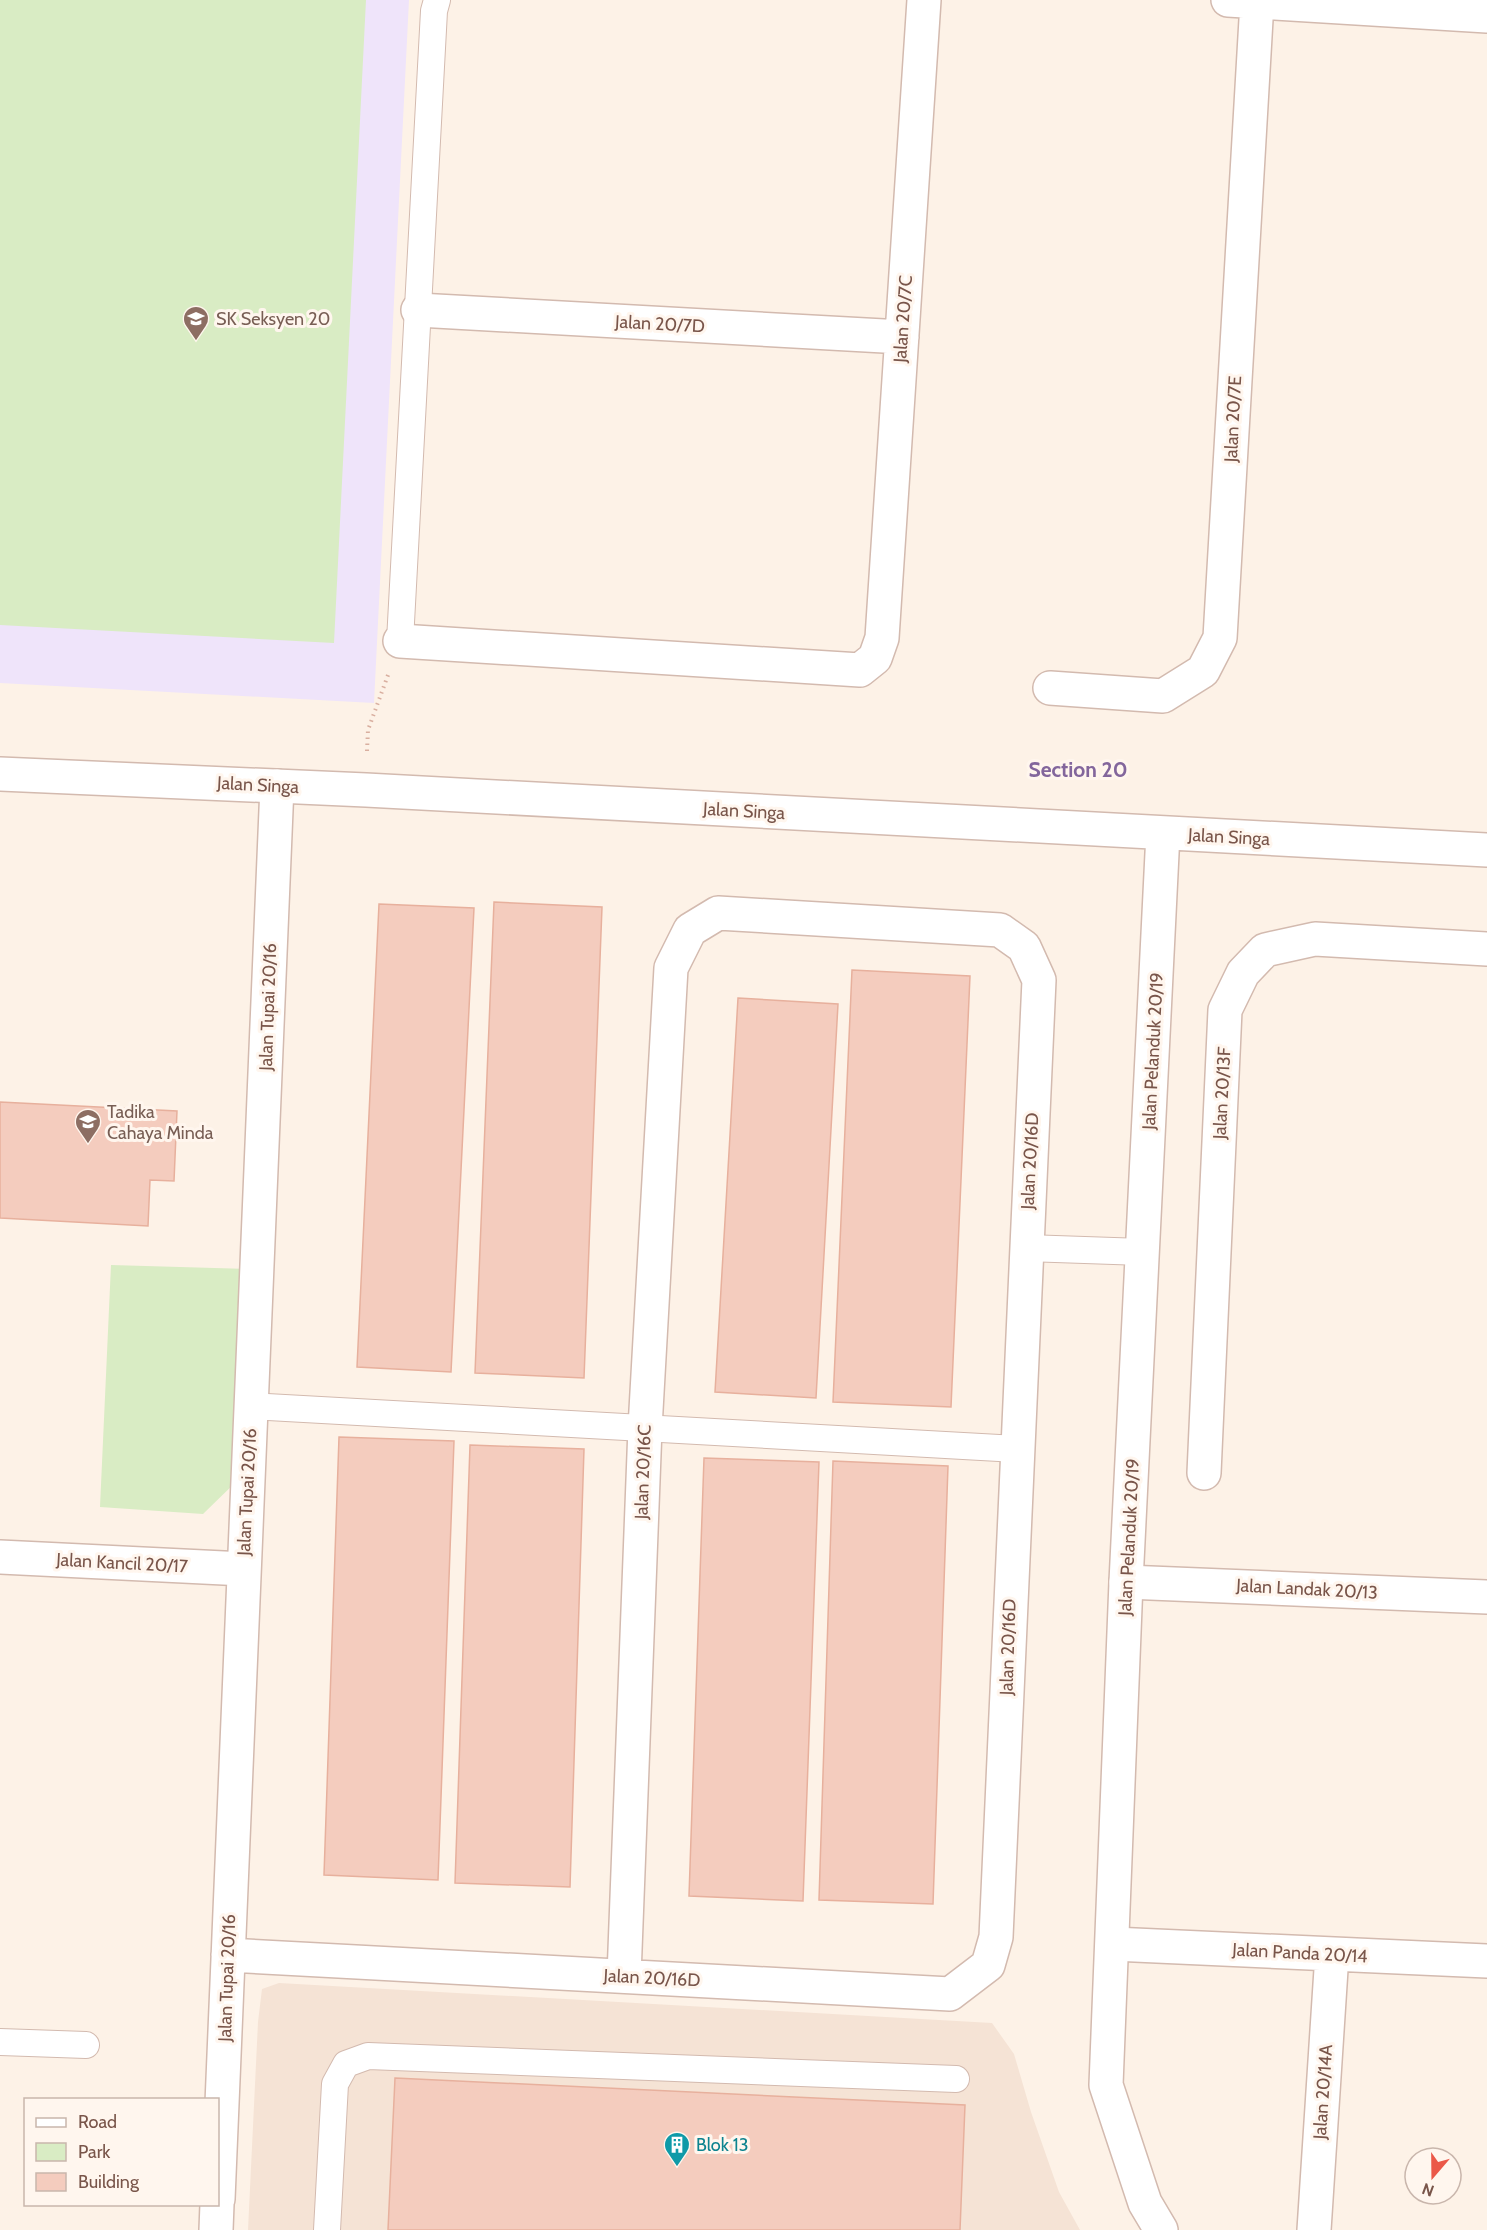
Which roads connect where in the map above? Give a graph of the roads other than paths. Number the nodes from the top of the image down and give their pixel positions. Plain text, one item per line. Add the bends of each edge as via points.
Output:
1 (438, 0) edge
2 (924, 0) edge
3 (1243, 1) edge
4 (1487, 16) edge
5 (418, 310) junction
6 (902, 337) junction
7 (400, 641) joint
8 (1050, 688) dead end
9 (0, 774) edge
10 (277, 786) junction
11 (1163, 833) junction
12 (1487, 850) edge
13 (1487, 950) edge
14 (671, 968) joint
15 (1026, 1248) junction
16 (1143, 1252) junction
17 (251, 1406) junction
18 (645, 1428) junction
19 (1017, 1449) junction
20 (1204, 1473) dead end
21 (0, 1557) edge
22 (244, 1569) junction
23 (1126, 1582) junction
24 (1487, 1597) edge
25 (1113, 1944) junction
26 (1332, 1954) junction
27 (228, 1955) junction
28 (1487, 1961) edge
29 (624, 1976) junction
30 (0, 2042) edge
31 (86, 2045) dead end
32 (956, 2079) dead end
33 (219, 2175) edge
34 (217, 2206) edge
35 (216, 2230) edge
36 (327, 2230) edge
37 (1161, 2230) edge
38 (1314, 2230) edge

1 - 5 lane via 434,11
2 - 6 street, Jalan 20/7C
3 - 4 street
3 - 8 street, Jalan 20/7E via 1220,638 1203,671 1163,696
5 - 6 street, Jalan 20/7D
5 - 7 lane
6 - 7 street, Jalan 20/7C via 882,638 875,658 860,670
9 - 10 street, Jalan Singa
10 - 11 street, Jalan Singa
10 - 17 street, Jalan Tupai 20/16
11 - 12 street, Jalan Singa
11 - 16 street, Jalan Pelanduk 20/19
13 - 20 street, Jalan 20/13F via 1315,939 1265,950 1243,973 1226,1010
14 - 15 street, Jalan 20/16D via 690,930 718,912 1000,930 1024,947 1039,980
14 - 18 street, Jalan 20/16C
15 - 16 lane
15 - 19 street, Jalan 20/16D
16 - 23 street, Jalan Pelanduk 20/19
17 - 18 lane
17 - 22 street, Jalan Tupai 20/16
18 - 19 lane
18 - 29 street, Jalan 20/16C
19 - 29 street, Jalan 20/16D via 996,1937 988,1965 950,1994
21 - 22 street, Jalan Kancil 20/17
22 - 27 street, Jalan Tupai 20/16
23 - 24 street, Jalan Landak 20/13
23 - 25 street, Jalan Pelanduk 20/19
25 - 26 street, Jalan Panda 20/14
25 - 37 street, Jalan Pelanduk 20/19 via 1106,2085 1144,2204
26 - 28 street, Jalan Panda 20/14
26 - 38 street, Jalan 20/14A
27 - 29 street, Jalan 20/16D
27 - 33 street, Jalan Tupai 20/16
30 - 31 lane
32 - 36 lane via 368,2056 346,2064 335,2084
34 - 35 street

